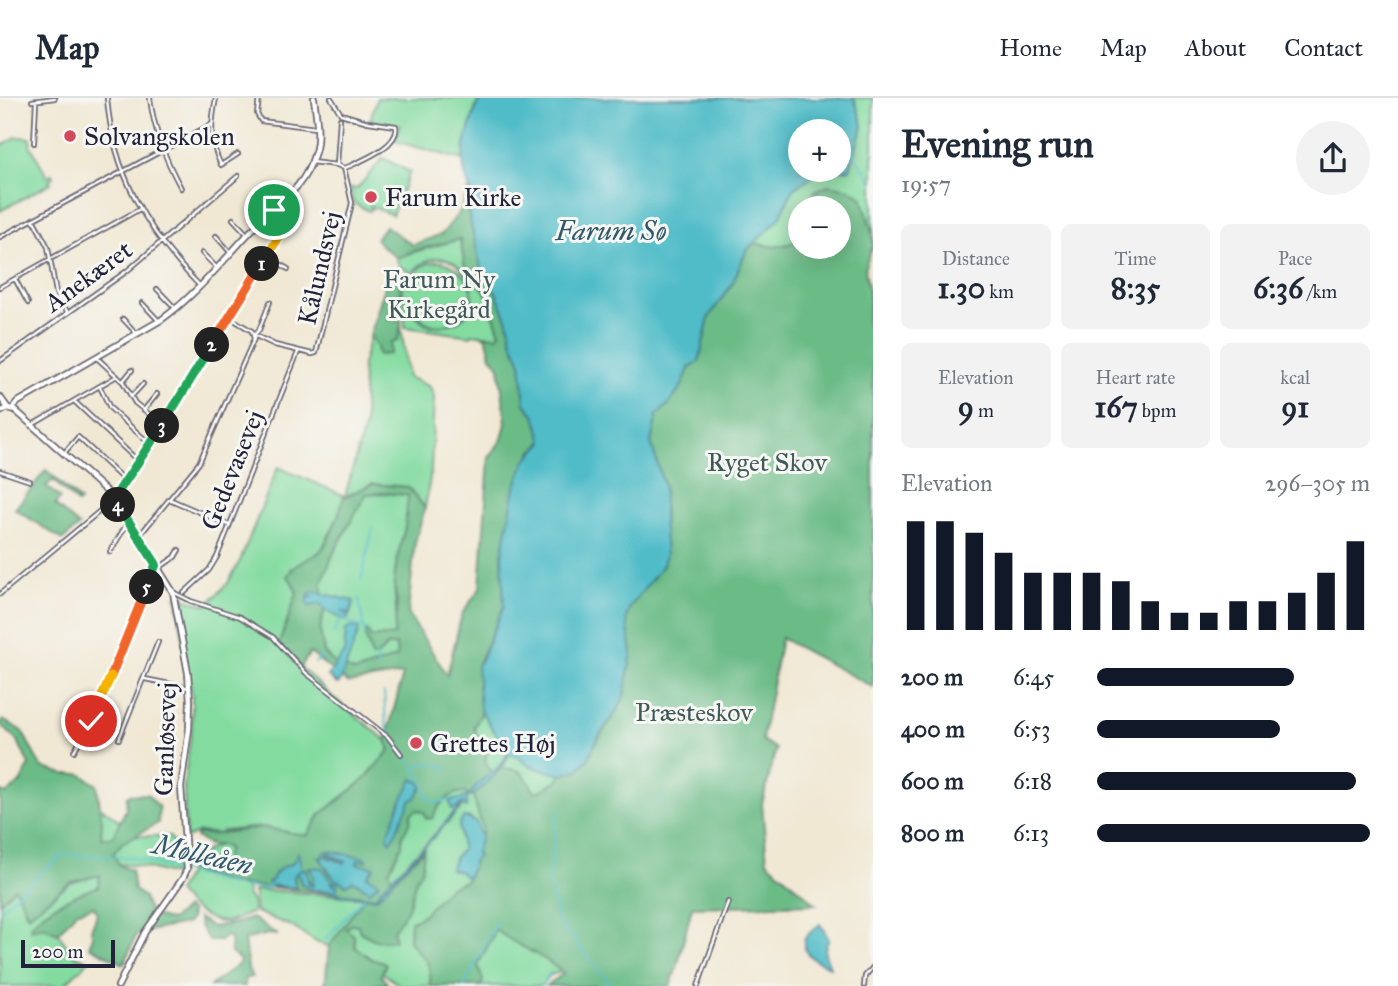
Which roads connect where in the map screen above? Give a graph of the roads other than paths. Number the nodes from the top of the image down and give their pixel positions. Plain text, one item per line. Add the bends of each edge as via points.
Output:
1 (55, 98) edge
2 (107, 98) edge
3 (150, 98) edge
4 (216, 98) edge
5 (258, 98) edge
6 (314, 98) edge
7 (338, 98) edge
8 (332, 100) edge
9 (340, 116) junction
10 (212, 124) junction
11 (316, 128) junction
12 (34, 143) dead end
13 (162, 150) junction
14 (237, 154) dead end
15 (311, 162) junction
16 (337, 165) junction
17 (344, 168) junction
18 (123, 171) junction
19 (238, 176) dead end
20 (181, 188) dead end
21 (288, 198) junction
22 (140, 209) junction
23 (33, 219) junction
24 (233, 219) dead end
25 (247, 234) junction
26 (216, 236) dead end
27 (0, 237) edge
28 (161, 243) junction
29 (202, 253) dead end
30 (232, 253) junction
31 (267, 255) junction
32 (49, 259) junction
33 (218, 269) junction
34 (288, 270) dead end
35 (15, 279) junction
36 (0, 287) edge
37 (201, 287) junction
38 (157, 289) dead end
39 (270, 302) dead end
40 (28, 303) dead end
41 (142, 303) dead end
42 (176, 309) junction
43 (68, 313) junction
44 (229, 317) junction
45 (123, 319) dead end
46 (159, 321) junction
47 (137, 334) junction
48 (254, 335) junction
49 (298, 351) junction
50 (96, 357) junction
51 (0, 360) edge
52 (132, 370) dead end
53 (117, 376) junction
54 (122, 381) junction
55 (143, 384) dead end
56 (99, 387) junction
57 (157, 394) dead end
58 (0, 397) edge
59 (131, 397) junction
60 (74, 401) junction
61 (10, 408) junction
62 (144, 410) junction
63 (0, 412) edge
64 (32, 425) junction
65 (163, 425) junction
66 (150, 444) junction
67 (64, 453) junction
68 (138, 462) junction
69 (0, 471) edge
70 (30, 481) dead end
71 (126, 482) junction
72 (114, 498) junction
73 (170, 499) junction
74 (129, 521) junction
75 (229, 525) junction
76 (139, 536) junction
77 (179, 550) dead end
78 (110, 552) dead end
79 (158, 566) junction
80 (173, 592) junction
81 (184, 593) dead end
82 (0, 594) edge
83 (158, 642) dead end
84 (144, 679) junction
85 (190, 688) junction
86 (119, 739) dead end
87 (74, 751) dead end
88 (401, 754) dead end
89 (728, 902) dead end
90 (873, 967) edge
91 (118, 986) edge
92 (698, 986) edge
93 (864, 986) edge

1 - 12 street via 34,101
2 - 18 street via 110,129
3 - 13 street
4 - 10 street
5 - 11 street via 259,119
6 - 11 street
7 - 8 street
8 - 9 street
9 - 16 street
9 - 17 street via 396,127 397,131 392,141
10 - 13 street
10 - 14 street via 212,148 221,165
11 - 15 street
13 - 18 street
13 - 20 street
15 - 16 street
15 - 21 street
16 - 17 street
17 - 49 street, Kålundsvej via 352,203 318,350 312,354
18 - 22 street
18 - 23 street
19 - 28 street, Anekæret
21 - 25 street
21 - 31 street via 295,211
22 - 28 street
22 - 32 street
23 - 27 street
23 - 32 street
24 - 25 street
25 - 30 street
26 - 30 street
28 - 37 street
28 - 43 street, Anekæret
29 - 33 street
30 - 33 street
31 - 34 street
31 - 44 street
32 - 35 street
32 - 43 street via 56,293
33 - 37 street
35 - 36 street
35 - 40 street
37 - 42 street
38 - 42 street
39 - 48 street
41 - 46 street
42 - 46 street
43 - 51 street, Anekæret
44 - 48 street, Kålundsvej
44 - 65 street
45 - 47 street
46 - 47 street
47 - 50 street
48 - 49 street, Kålundsvej
48 - 73 street via 200,460
49 - 75 street, Gedevasevej
50 - 53 street
50 - 61 street
52 - 54 street
53 - 54 street
53 - 56 street
54 - 59 street
55 - 59 street
56 - 60 street
56 - 66 street via 110,408
57 - 62 street
58 - 61 street, Ganløsevej
59 - 62 street
60 - 64 street
60 - 68 street
61 - 63 street
61 - 64 street, Ganløsevej
62 - 65 street
64 - 67 street, Ganløsevej
65 - 66 street
66 - 68 street
67 - 71 street via 78,437
67 - 72 street, Ganløsevej
68 - 71 street
69 - 70 street
71 - 72 street
72 - 74 street, Ganløsevej
72 - 82 street
73 - 75 street
73 - 76 street
74 - 76 street, Ganløsevej
74 - 78 street
75 - 81 street, Gedevasevej via 209,569
76 - 79 street, Ganløsevej
77 - 79 street
79 - 80 street, Ganløsevej
79 - 87 street via 106,690
80 - 85 street, Ganløsevej
80 - 88 street via 240,617 273,637 306,673 388,737
83 - 84 street
84 - 85 street
84 - 86 street
85 - 91 street, Ganløsevej via 181,787 186,871 145,932
89 - 92 street
90 - 93 street

